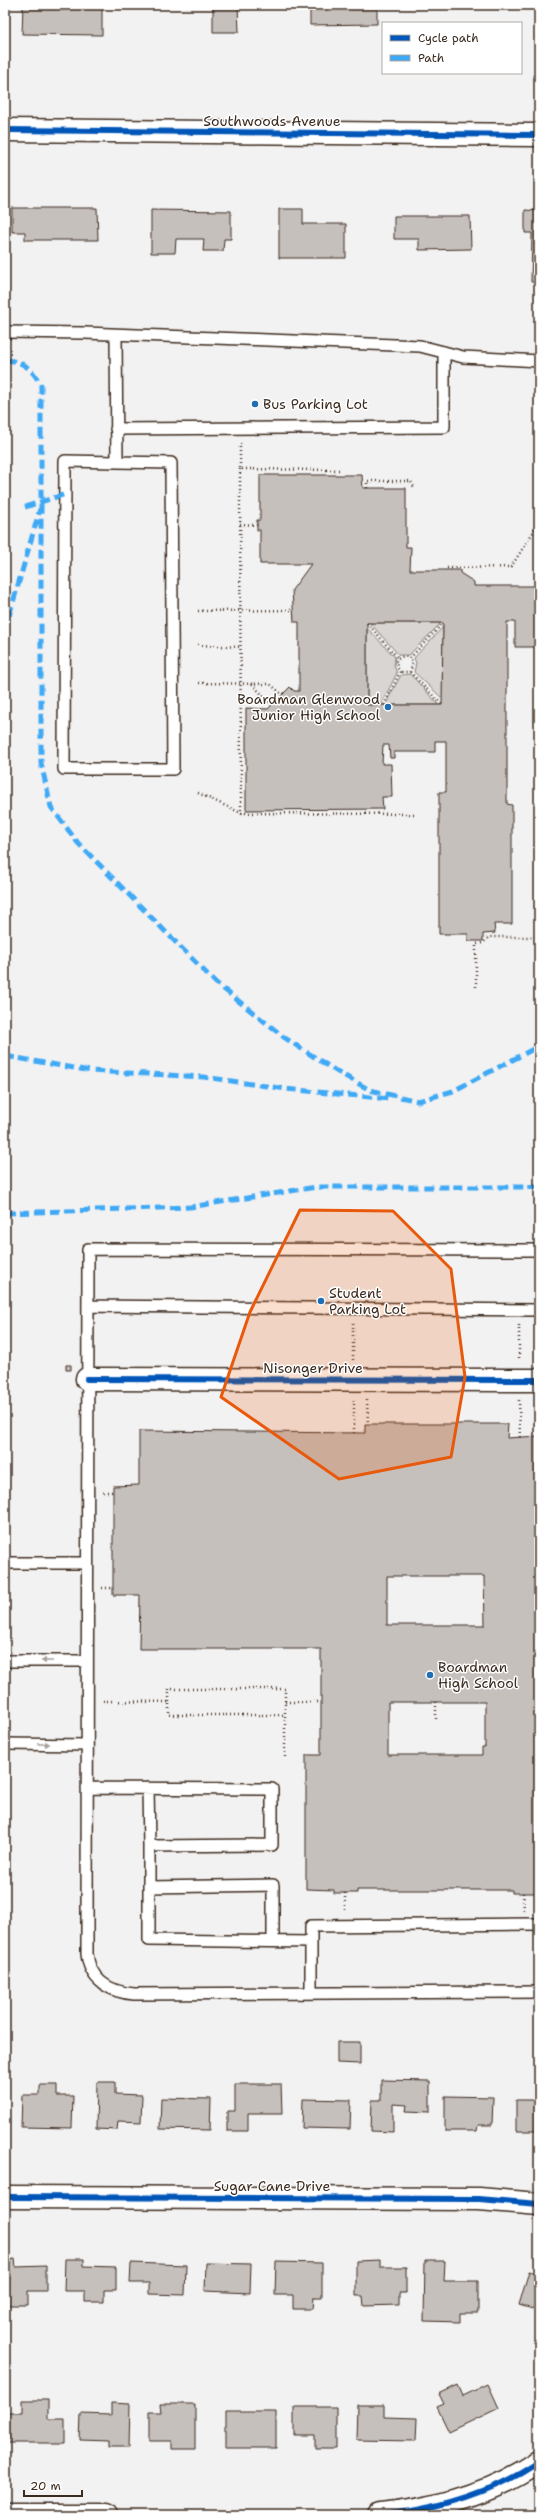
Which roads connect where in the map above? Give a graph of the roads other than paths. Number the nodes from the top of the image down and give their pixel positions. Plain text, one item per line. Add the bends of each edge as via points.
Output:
1 (5, 130) edge
2 (539, 135) edge
3 (5, 332) edge
4 (116, 335) junction
5 (444, 352) junction
6 (539, 361) edge
7 (116, 429) junction
8 (117, 462) junction
9 (539, 1250) edge
10 (88, 1306) junction
11 (539, 1310) edge
12 (87, 1379) junction
13 (539, 1380) edge
14 (5, 1563) edge
15 (86, 1563) junction
16 (5, 1661) edge
17 (86, 1661) junction
18 (5, 1744) edge
19 (87, 1745) junction
20 (87, 1788) junction
21 (148, 1788) junction
22 (149, 1846) junction
23 (149, 1887) junction
24 (539, 1924) edge
25 (273, 1941) junction
26 (311, 1942) junction
27 (539, 1992) edge
28 (312, 1993) junction
29 (5, 2197) edge
30 (539, 2204) edge
31 (539, 2462) edge
32 (5, 2514) edge
33 (107, 2515) edge
34 (379, 2515) edge

1 - 2 street, Southwoods Avenue
3 - 4 lane
4 - 5 lane via 420,346
4 - 7 lane
5 - 6 lane via 493,360
5 - 7 lane via 444,427
7 - 8 lane
8 - 8 lane via 65,461 64,769 173,769 171,463
9 - 10 lane via 88,1249
10 - 11 lane
10 - 12 lane
12 - 13 street, Nisonger Drive
12 - 15 lane
14 - 15 lane
15 - 17 lane
17 -> 16 lane
17 - 19 lane
18 -> 19 lane
19 - 20 lane
20 - 21 lane
20 - 28 lane via 87,1954 92,1973 98,1980 114,1990 134,1994
21 - 22 lane
21 - 22 lane via 272,1789 272,1845
22 - 23 lane
23 - 25 lane via 149,1940
23 - 25 lane via 273,1885
24 - 26 lane via 311,1926
25 - 26 lane
26 - 28 lane
27 - 28 lane
29 - 30 street, Sugar Cane Drive via 479,2199
31 - 34 street via 499,2485 463,2499 413,2512
32 - 33 street

